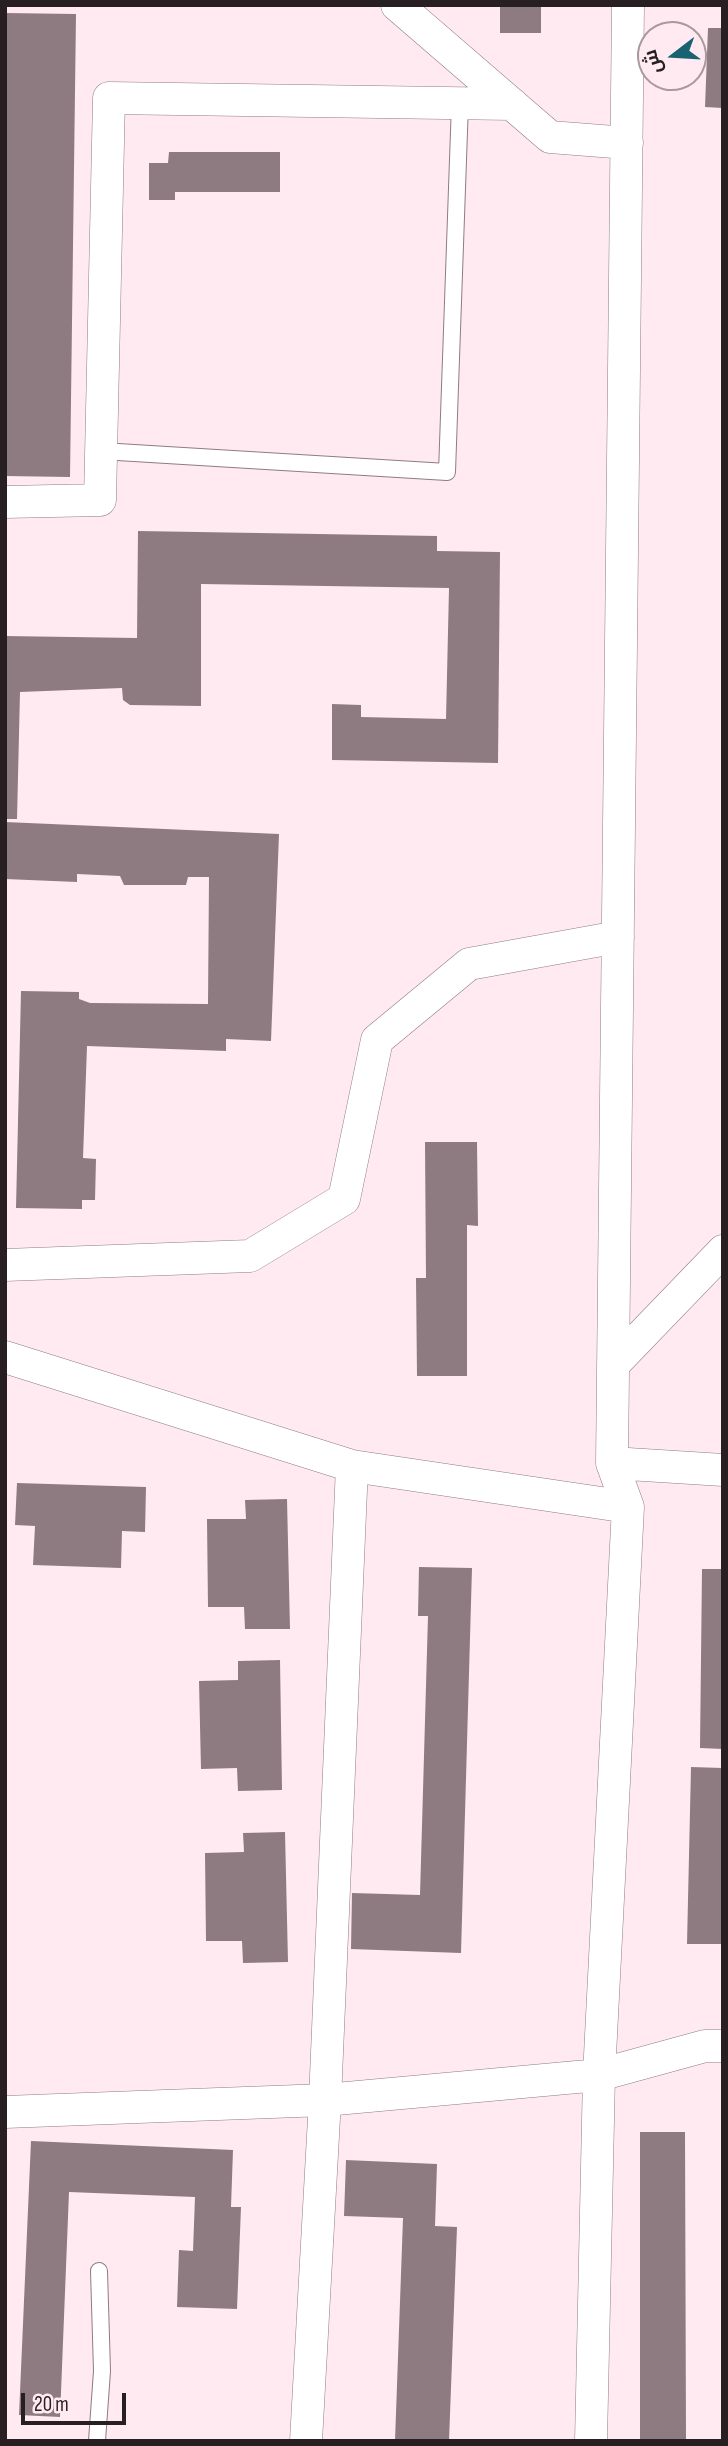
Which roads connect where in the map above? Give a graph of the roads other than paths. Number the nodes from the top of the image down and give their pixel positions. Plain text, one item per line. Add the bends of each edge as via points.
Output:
1 (397, 5) edge
2 (628, 5) edge
3 (460, 103) junction
4 (512, 104) junction
5 (627, 142) junction
6 (101, 451) junction
7 (5, 502) edge
8 (618, 937) junction
9 (723, 1251) edge
10 (5, 1265) edge
11 (5, 1357) edge
12 (614, 1364) junction
13 (612, 1463) junction
14 (352, 1466) junction
15 (723, 1470) edge
16 (628, 1507) junction
17 (723, 2046) edge
18 (599, 2075) junction
19 (325, 2100) junction
20 (5, 2112) edge
21 (99, 2271) dead end
22 (97, 2441) edge
23 (306, 2441) edge
24 (590, 2441) edge

1 - 4 street
2 - 5 street
3 - 4 street
3 - 6 street via 108,97
3 - 6 lane via 447,472
4 - 5 street via 550,137
5 - 8 street
6 - 7 street via 100,500
8 - 10 street via 469,964 377,1040 344,1199 250,1256
8 - 12 street
9 - 12 street
11 - 14 street
12 - 13 street
13 - 15 street
13 - 16 street
14 - 16 street
14 - 19 street
16 - 18 street
17 - 18 street via 705,2046
18 - 19 street
18 - 24 street
19 - 20 street
19 - 23 street
21 - 22 lane via 102,2371

